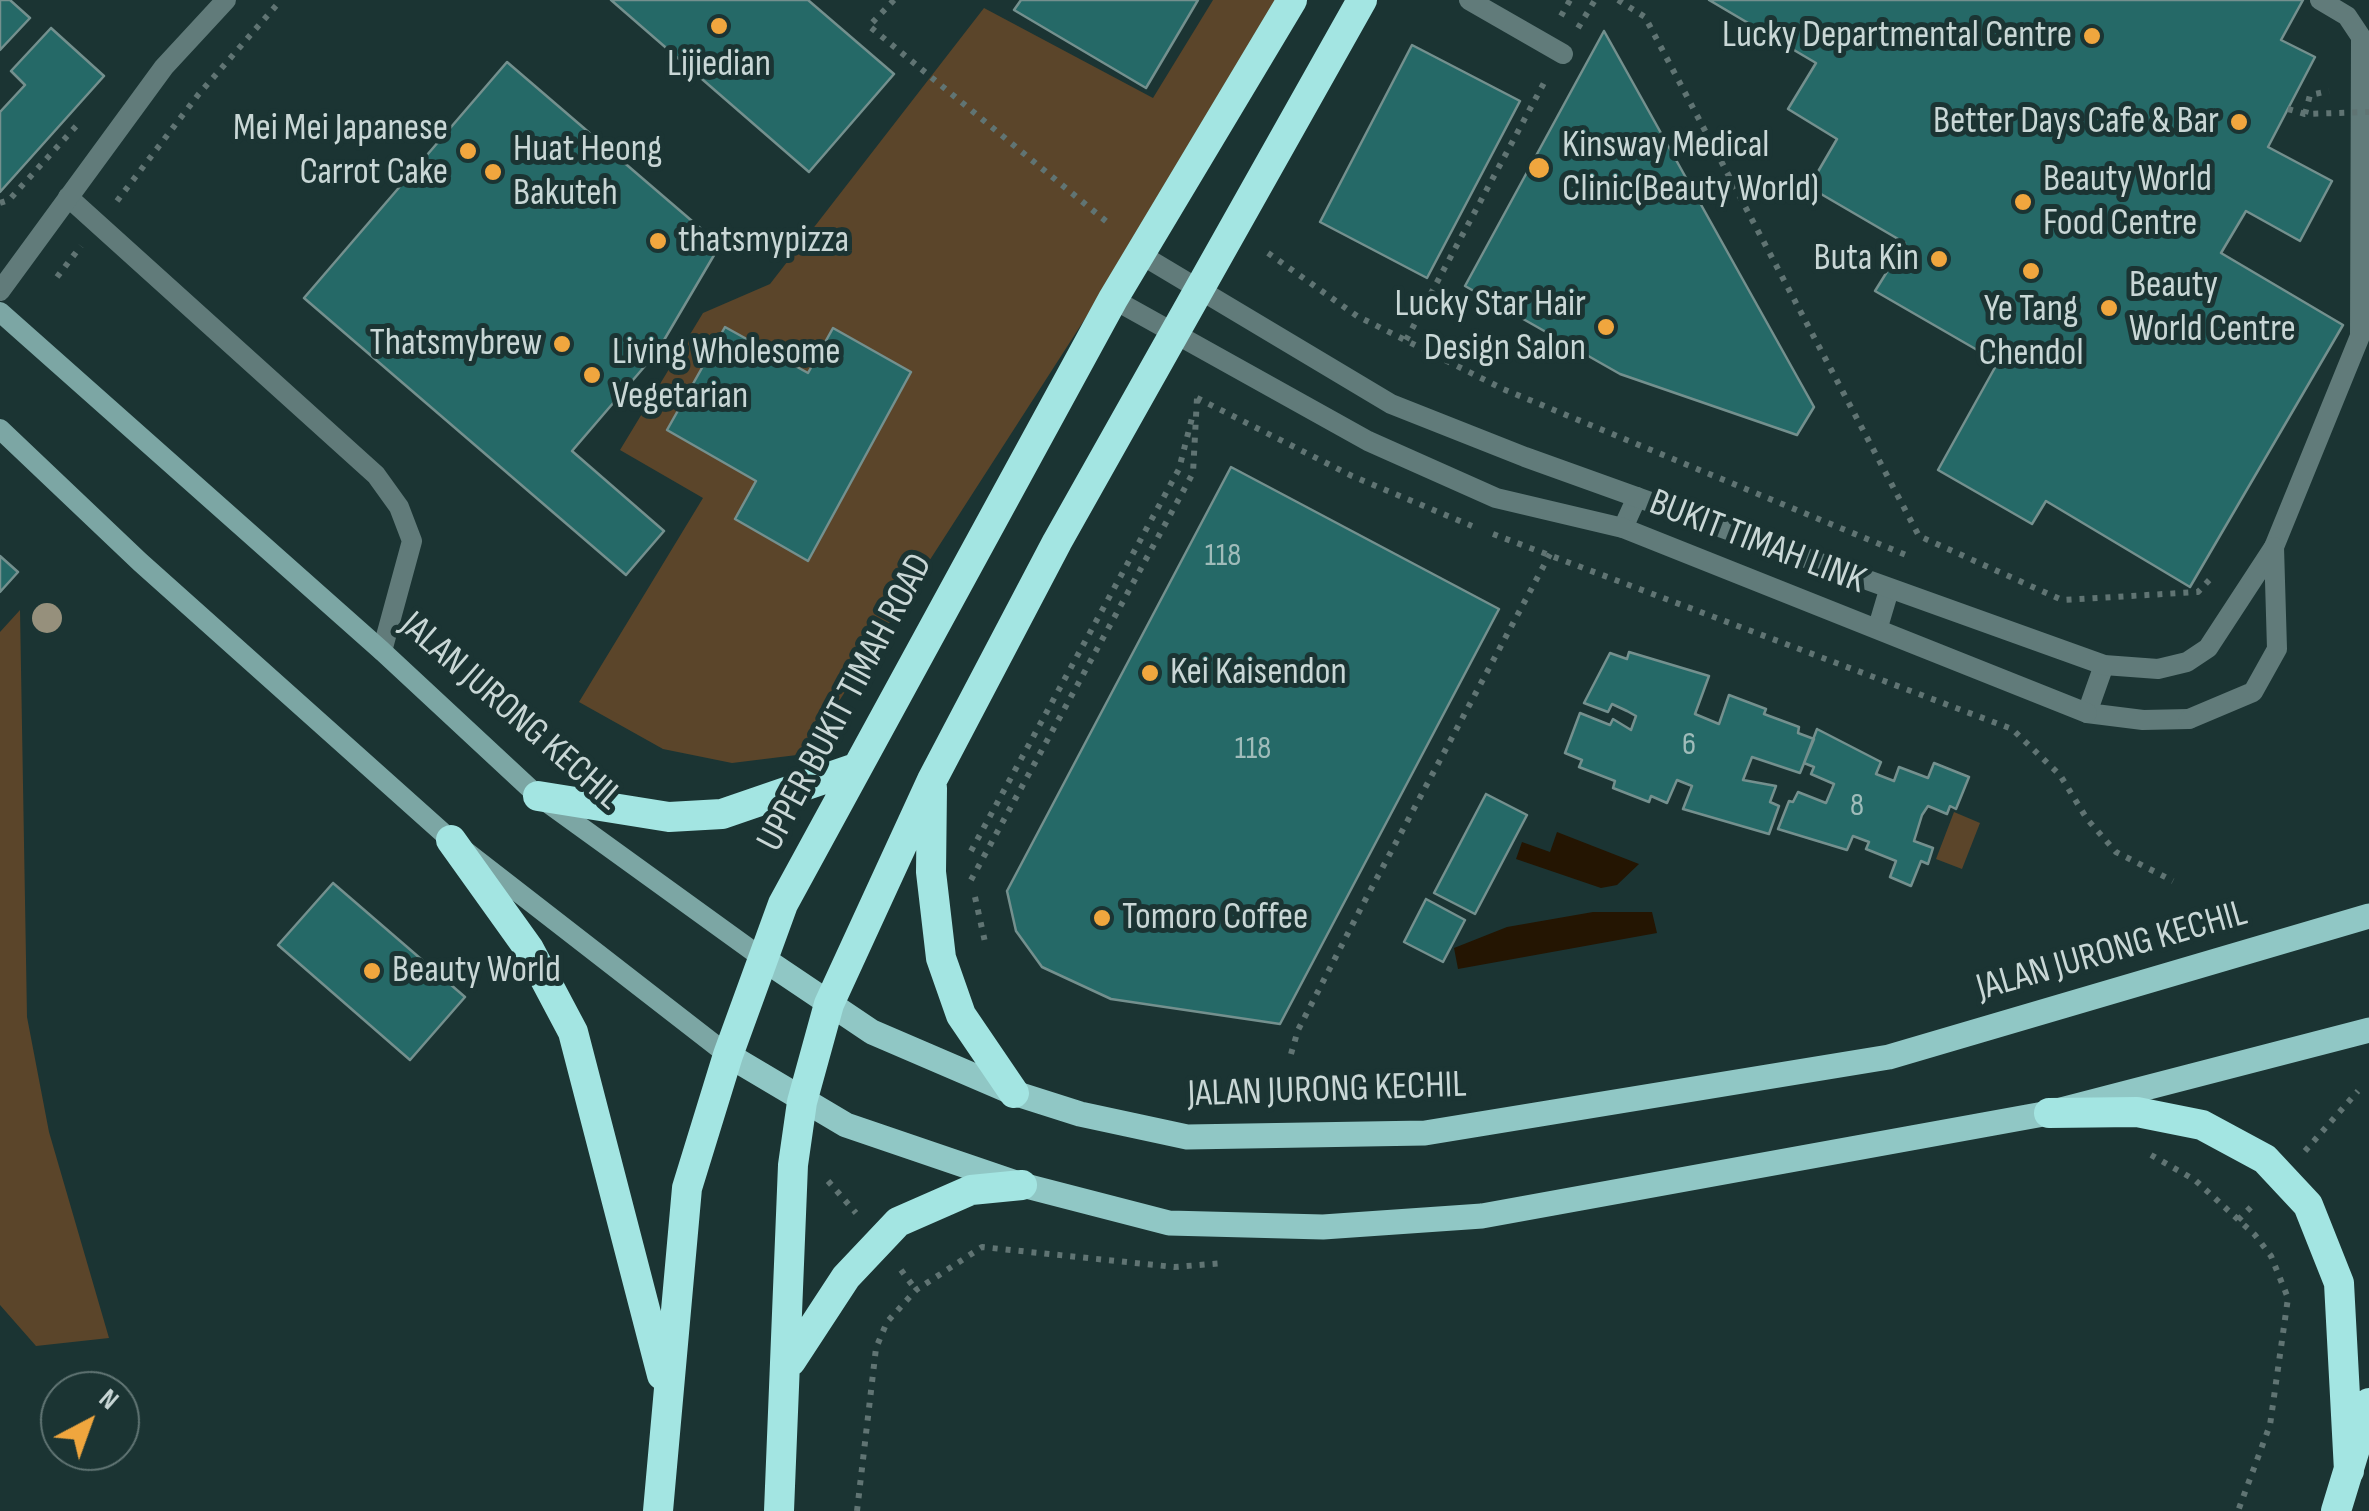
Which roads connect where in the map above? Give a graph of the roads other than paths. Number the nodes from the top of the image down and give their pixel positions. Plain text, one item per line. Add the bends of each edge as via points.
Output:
1 (226, 0) edge
2 (1292, 0) edge
3 (1362, 0) edge
4 (1469, 0) edge
5 (2320, 0) edge
6 (1563, 54) dead end
7 (68, 197) junction
8 (1140, 254) junction
9 (1196, 288) junction
10 (0, 290) edge
11 (1113, 299) junction
12 (0, 312) edge
13 (1171, 332) junction
14 (0, 428) edge
15 (1637, 497) junction
16 (1624, 528) junction
17 (2274, 547) junction
18 (1889, 590) junction
19 (1878, 627) junction
20 (382, 651) junction
21 (2104, 666) junction
22 (2086, 713) junction
23 (853, 768) junction
24 (932, 780) junction
25 (538, 796) junction
26 (451, 840) junction
27 (2369, 916) edge
28 (764, 960) junction
29 (830, 1004) junction
30 (2369, 1030) edge
31 (728, 1055) junction
32 (1014, 1093) junction
33 (802, 1102) junction
34 (2049, 1114) junction
35 (1022, 1184) junction
36 (788, 1368) junction
37 (668, 1397) junction
38 (2369, 1403) edge
39 (2349, 1471) junction
40 (658, 1511) edge
41 (779, 1511) edge
42 (2336, 1511) edge

1 - 7 street via 164,67
2 - 8 highway, UPPER BUKIT TIMAH ROAD
3 - 9 highway
4 - 6 street
5 - 17 street, BUKIT TIMAH LINK via 2347,16 2361,37 2360,336
7 - 10 street
7 - 20 street via 376,475 399,507 412,541
8 - 9 street, BUKIT TIMAH LINK
8 - 11 highway, UPPER BUKIT TIMAH ROAD
9 - 13 highway
9 - 15 street, BUKIT TIMAH LINK via 1391,404
11 - 13 street, BUKIT TIMAH LINK
11 - 23 highway, UPPER BUKIT TIMAH ROAD
12 - 20 main road, JALAN JURONG KECHIL
13 - 16 street, BUKIT TIMAH LINK via 1368,441 1496,498
13 - 24 highway
14 - 26 main road
15 - 16 street
15 - 18 street, BUKIT TIMAH LINK
16 - 19 street, BUKIT TIMAH LINK
17 - 21 street, BUKIT TIMAH LINK via 2208,648 2158,669
17 - 22 street, BUKIT TIMAH LINK via 2277,649 2253,692 2189,719
18 - 19 street
18 - 21 street, BUKIT TIMAH LINK
19 - 22 street, BUKIT TIMAH LINK
20 - 25 main road, JALAN JURONG KECHIL
21 - 22 street
23 - 25 highway via 722,814 670,816
23 - 28 highway, UPPER BUKIT TIMAH ROAD via 783,904
24 - 29 highway
24 - 32 highway via 931,872 941,958 961,1015
25 - 28 main road, JALAN JURONG KECHIL
26 - 31 main road
26 - 37 highway via 529,949 573,1032
27 - 32 main road, JALAN JURONG KECHIL via 1889,1057 1425,1133 1187,1137
28 - 29 main road, JALAN JURONG KECHIL
28 - 31 highway, UPPER BUKIT TIMAH ROAD
29 - 32 main road, JALAN JURONG KECHIL via 872,1032
29 - 33 highway
30 - 34 main road
31 - 33 main road
31 - 37 highway, UPPER BUKIT TIMAH ROAD via 687,1188
33 - 35 main road via 846,1125
33 - 36 highway via 793,1164
34 - 35 main road via 1482,1216 1323,1227 1169,1223
34 - 39 highway via 2137,1112 2202,1126 2265,1159 2308,1205 2339,1283
35 - 36 highway via 971,1190 898,1222 846,1277
36 - 41 highway
37 - 40 highway, UPPER BUKIT TIMAH ROAD
38 - 39 highway
39 - 42 highway

